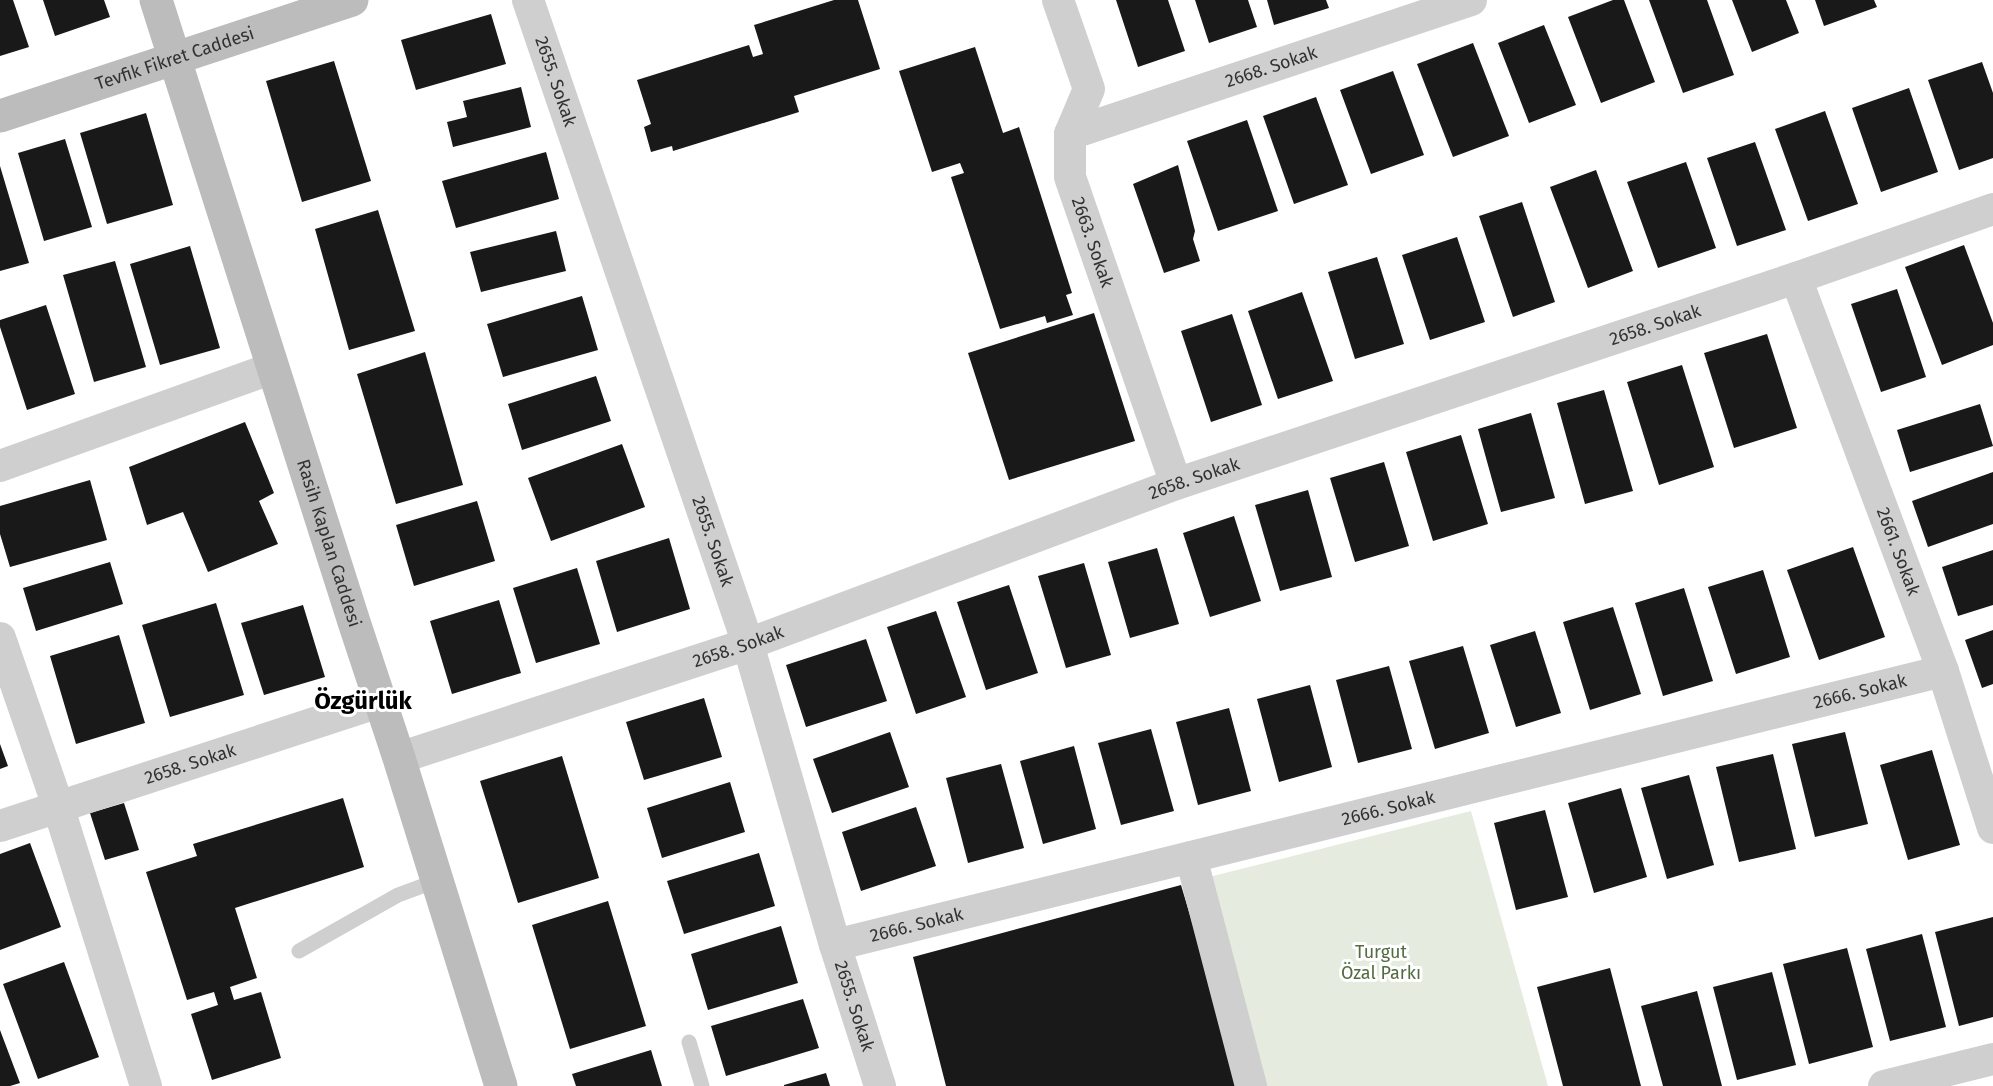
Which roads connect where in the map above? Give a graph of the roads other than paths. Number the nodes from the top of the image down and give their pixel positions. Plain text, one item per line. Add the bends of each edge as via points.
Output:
1 (156, 0) edge
2 (352, 0) edge
3 (528, 0) edge
4 (1058, 0) edge
5 (1471, 0) edge
6 (175, 58) junction
7 (0, 116) edge
8 (1070, 134) junction
9 (1993, 209) edge
10 (1796, 278) junction
11 (273, 368) junction
12 (0, 466) edge
13 (1176, 484) junction
14 (0, 638) edge
15 (748, 645) junction
16 (1943, 672) junction
17 (379, 702) junction
18 (399, 758) junction
19 (58, 806) junction
20 (0, 826) edge
21 (1993, 828) edge
22 (1191, 857) junction
23 (436, 881) junction
24 (835, 945) junction
25 (299, 951) dead end
26 (689, 1042) dead end
27 (1993, 1059) edge
28 (139, 1084) edge
29 (501, 1086) edge
30 (702, 1086) edge
31 (880, 1086) edge
32 (1251, 1086) edge
33 (1884, 1086) edge

1 - 6 street, Rasih Kaplan Caddesi
2 - 6 street, Tevfik Fikret Caddesi
3 - 15 street, 2655. Sokak
4 - 8 street, 2663. Sokak via 1089,89
5 - 8 street, 2668. Sokak
6 - 7 street, Tevfik Fikret Caddesi
6 - 11 street, Rasih Kaplan Caddesi
8 - 13 street, 2663. Sokak via 1070,177
9 - 10 street, 2658. Sokak
10 - 13 street, 2658. Sokak
10 - 16 street, 2661. Sokak
11 - 12 street
11 - 17 street, Rasih Kaplan Caddesi
13 - 15 street, 2658. Sokak
14 - 19 street
15 - 18 street, 2658. Sokak
15 - 24 street, 2655. Sokak
16 - 21 street, 2661. Sokak
16 - 22 street, 2666. Sokak
17 - 18 street, Rasih Kaplan Caddesi
17 - 19 street, 2658. Sokak
18 - 23 street, Rasih Kaplan Caddesi
19 - 20 street, 2658. Sokak
19 - 28 street
22 - 24 street, 2666. Sokak
22 - 32 street
23 - 25 lane via 398,895
23 - 29 street, Rasih Kaplan Caddesi
24 - 31 street, 2655. Sokak
26 - 30 lane
27 - 33 street

